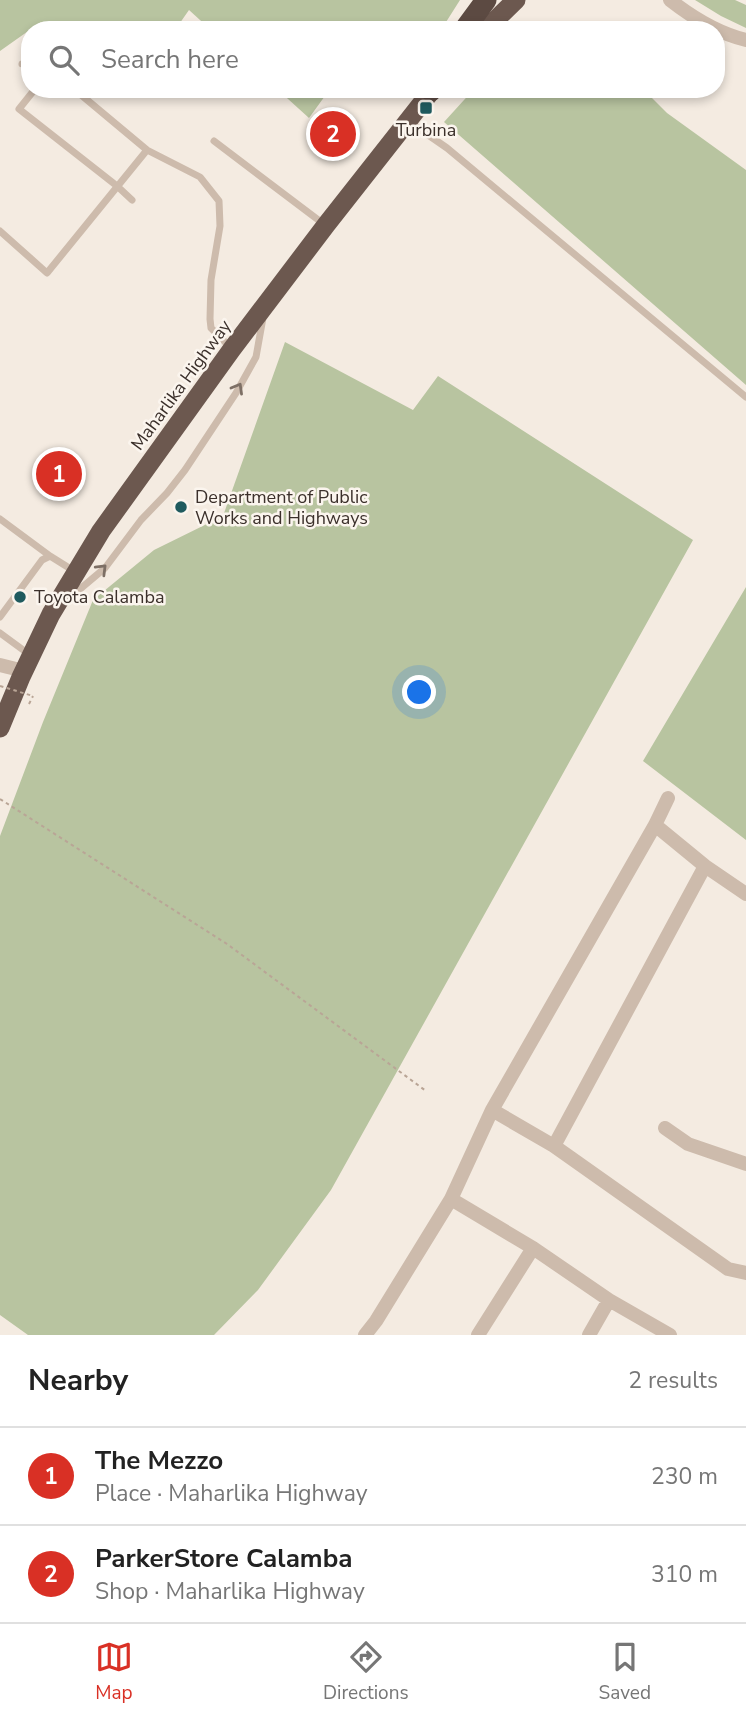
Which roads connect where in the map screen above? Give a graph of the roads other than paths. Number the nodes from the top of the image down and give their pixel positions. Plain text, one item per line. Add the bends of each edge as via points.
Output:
1 (486, 0) edge
2 (516, 0) edge
3 (670, 0) edge
4 (471, 21) edge
5 (494, 21) edge
6 (699, 21) edge
7 (725, 34) edge
8 (746, 40) edge
9 (28, 98) edge
10 (85, 98) edge
11 (425, 98) edge
12 (407, 120) junction
13 (214, 141) dead end
14 (147, 150) junction
15 (117, 186) junction
16 (132, 200) dead end
17 (326, 225) junction
18 (0, 232) edge
19 (265, 306) junction
20 (232, 349) junction
21 (746, 397) edge
22 (0, 519) edge
23 (50, 556) junction
24 (75, 572) junction
25 (51, 614) junction
26 (0, 617) edge
27 (0, 633) edge
28 (27, 663) junction
29 (0, 665) edge
30 (0, 728) edge
31 (668, 798) dead end
32 (655, 825) junction
33 (705, 866) junction
34 (746, 894) edge
35 (492, 1110) junction
36 (665, 1128) dead end
37 (554, 1146) junction
38 (746, 1164) edge
39 (452, 1199) junction
40 (533, 1248) junction
41 (746, 1273) edge
42 (609, 1300) junction
43 (365, 1335) edge
44 (478, 1335) edge
45 (589, 1335) edge
46 (670, 1335) edge

1 - 4 highway
2 - 5 highway
3 - 6 street
7 - 8 street
9 - 15 lane via 19,109
10 - 14 lane
11 - 12 highway, Maharlika Highway
12 - 17 highway, Maharlika Highway
12 - 21 lane via 447,148
13 - 17 lane
14 - 15 lane
14 - 20 lane via 200,177 219,201 210,319 211,328
15 - 16 lane
15 - 18 lane via 47,273
17 - 19 highway, Maharlika Highway
19 - 20 highway, Maharlika Highway
25 -> 19 lane via 105,568 185,470 256,357
20 - 24 highway, Maharlika Highway
22 - 23 lane
23 - 24 lane
23 - 26 lane via 42,560
24 - 25 highway, Maharlika Highway
25 - 28 highway, Maharlika Highway
27 - 28 lane
28 - 29 street
28 - 30 highway, Maharlika Highway
31 - 32 street
32 - 33 street
32 - 35 street
33 - 34 street
33 - 37 street
35 - 37 street
35 - 39 street
36 - 38 street via 688,1144
37 - 41 street via 727,1269
39 - 40 street
39 - 43 street
40 - 42 street
40 - 44 street
42 - 45 street
42 - 46 street

